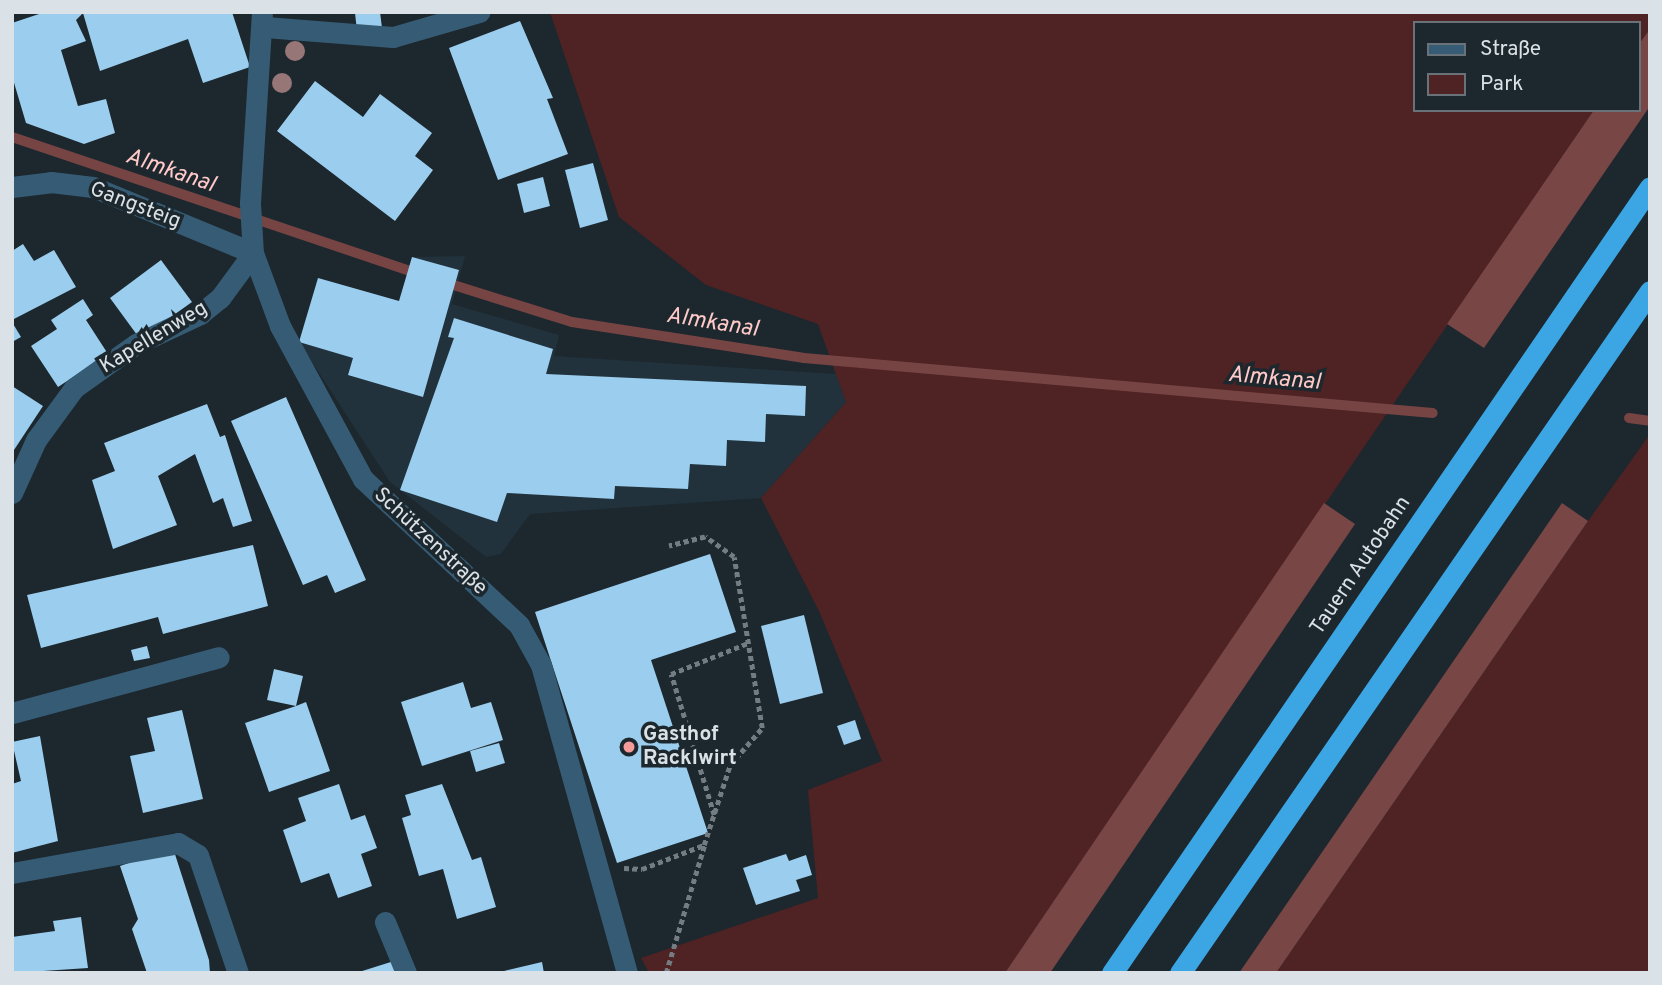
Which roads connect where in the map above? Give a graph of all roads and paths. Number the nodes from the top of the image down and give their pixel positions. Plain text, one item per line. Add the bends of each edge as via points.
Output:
1 (479, 12) edge
2 (263, 20) edge
3 (12, 187) edge
4 (1650, 187) edge
5 (253, 245) junction
6 (1650, 291) edge
7 (12, 493) edge
8 (670, 546) dead end
9 (748, 643) junction
10 (219, 657) dead end
11 (12, 713) edge
12 (714, 816) junction
13 (704, 845) junction
14 (595, 867) junction
15 (12, 873) edge
16 (385, 922) dead end
17 (237, 973) edge
18 (406, 973) edge
19 (627, 973) edge
20 (666, 973) edge
21 (1112, 973) edge
22 (1180, 973) edge

1 - 2 street, Schützenstraße via 393,37
2 - 5 street, Schützenstraße via 250,203
3 - 5 street, Gangsteig via 51,182 93,187
4 - 21 highway, Tauern Autobahn
5 - 7 street, Kapellenweg via 220,298 200,314 136,344 74,388 36,440
5 - 14 street, Schützenstraße via 280,326 363,479 519,625 541,665
6 - 22 highway
8 - 9 path via 705,537 734,557
9 - 12 path via 762,728 730,765
9 - 12 path via 671,674
10 - 11 street
12 - 13 path
13 - 14 path via 642,869
13 - 20 path
14 - 19 street, Schützenstraße
15 - 17 street via 178,843 198,855
16 - 18 street

